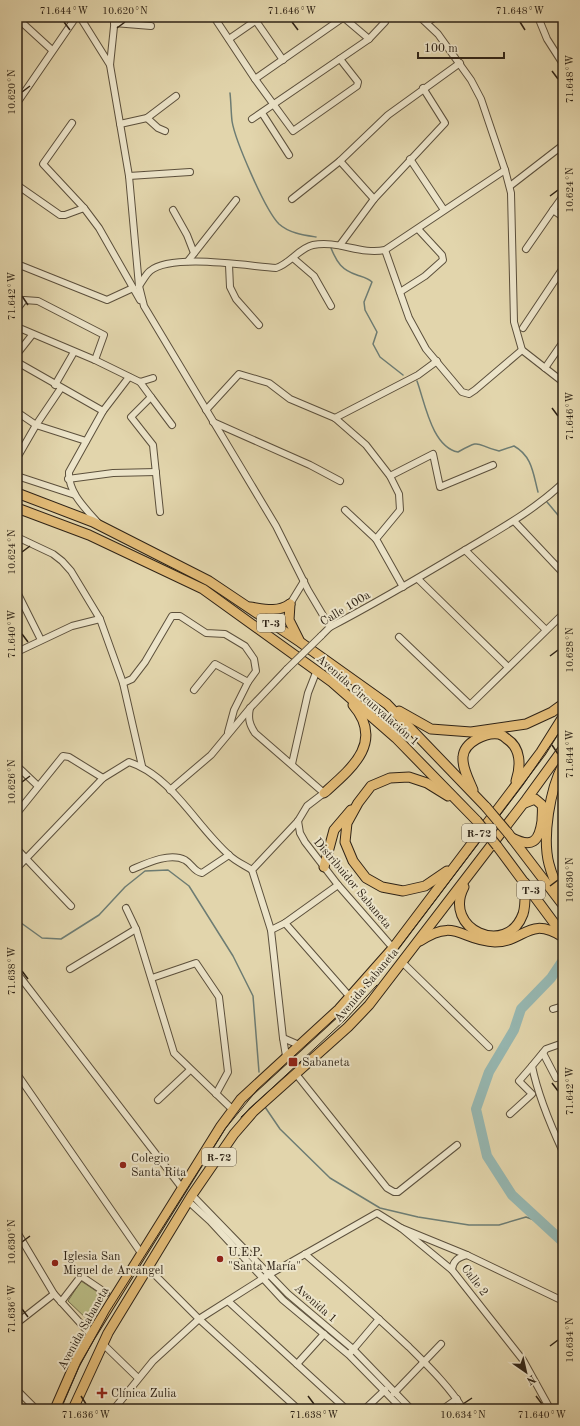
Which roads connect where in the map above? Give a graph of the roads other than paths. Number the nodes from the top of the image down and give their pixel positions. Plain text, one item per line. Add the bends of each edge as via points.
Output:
1 (76, 17) edge
2 (80, 17) edge
3 (214, 17) edge
4 (343, 17) edge
5 (420, 17) edge
6 (436, 17) edge
7 (538, 17) edge
8 (17, 18) edge
9 (258, 19) edge
10 (115, 20) edge
11 (385, 22) dead end
12 (427, 22) junction
13 (151, 26) dead end
14 (229, 39) junction
15 (369, 39) junction
16 (52, 50) junction
17 (340, 59) junction
18 (283, 60) junction
19 (460, 63) junction
20 (563, 64) edge
21 (110, 65) junction
22 (255, 79) junction
23 (423, 88) junction
24 (176, 96) dead end
25 (17, 103) edge
26 (274, 105) junction
27 (262, 113) junction
28 (148, 118) junction
29 (252, 119) dead end
30 (72, 123) dead end
31 (120, 124) junction
32 (165, 131) dead end
33 (563, 145) edge
34 (289, 155) dead end
35 (410, 159) junction
36 (340, 160) junction
37 (505, 170) junction
38 (190, 172) dead end
39 (129, 176) junction
40 (17, 185) edge
41 (510, 186) junction
42 (563, 196) edge
43 (292, 199) dead end
44 (374, 199) junction
45 (236, 200) dead end
46 (84, 208) junction
47 (172, 210) dead end
48 (444, 210) junction
49 (553, 210) junction
50 (563, 217) edge
51 (418, 229) junction
52 (340, 245) junction
53 (526, 249) dead end
54 (386, 250) junction
55 (194, 253) junction
56 (293, 258) junction
57 (188, 261) junction
58 (17, 264) edge
59 (229, 265) junction
60 (563, 268) edge
61 (136, 287) junction
62 (400, 292) junction
63 (331, 306) dead end
64 (17, 309) edge
65 (259, 325) dead end
66 (17, 327) edge
67 (523, 328) dead end
68 (32, 335) junction
69 (562, 346) edge
70 (522, 350) junction
71 (74, 352) junction
72 (17, 354) edge
73 (95, 360) junction
74 (437, 361) junction
75 (17, 362) edge
76 (545, 368) junction
77 (129, 377) junction
78 (153, 378) dead end
79 (140, 382) junction
80 (563, 382) edge
81 (55, 384) junction
82 (61, 388) junction
83 (151, 397) junction
84 (206, 410) junction
85 (103, 411) junction
86 (17, 412) edge
87 (335, 418) junction
88 (213, 422) junction
89 (36, 425) junction
90 (172, 426) dead end
91 (86, 441) junction
92 (17, 458) edge
93 (493, 465) dead end
94 (156, 472) junction
95 (17, 476) edge
96 (390, 476) junction
97 (68, 479) junction
98 (340, 481) dead end
99 (563, 483) edge
100 (17, 493) edge
101 (75, 495) junction
102 (17, 508) edge
103 (345, 510) dead end
104 (160, 512) dead end
105 (514, 521) junction
106 (103, 527) junction
107 (17, 537) edge
108 (376, 539) junction
109 (465, 550) junction
110 (563, 573) edge
111 (418, 579) junction
112 (304, 581) junction
113 (403, 587) junction
114 (17, 592) edge
115 (290, 604) junction
116 (246, 606) junction
117 (563, 614) edge
118 (100, 619) junction
119 (330, 627) junction
120 (546, 630) junction
121 (399, 637) dead end
122 (42, 640) junction
123 (300, 642) junction
124 (17, 652) edge
125 (508, 668) junction
126 (317, 670) junction
127 (248, 682) junction
128 (332, 682) junction
129 (123, 683) junction
130 (194, 690) dead end
131 (387, 704) junction
132 (563, 704) edge
133 (250, 708) junction
134 (563, 717) edge
135 (227, 736) junction
136 (563, 749) edge
137 (292, 764) junction
138 (563, 765) edge
139 (17, 766) edge
140 (142, 766) junction
141 (103, 778) junction
142 (38, 786) junction
143 (514, 787) junction
144 (170, 790) junction
145 (324, 793) junction
146 (475, 795) junction
147 (358, 803) junction
148 (523, 805) junction
149 (464, 807) junction
150 (17, 813) edge
151 (298, 821) junction
152 (509, 835) junction
153 (17, 849) edge
154 (229, 855) junction
155 (27, 858) junction
156 (324, 867) junction
157 (454, 867) junction
158 (17, 868) edge
159 (133, 869) dead end
160 (474, 869) junction
161 (252, 870) junction
162 (525, 883) junction
163 (338, 885) junction
164 (563, 898) edge
165 (563, 905) edge
166 (71, 906) dead end
167 (126, 908) dead end
168 (285, 923) junction
169 (136, 929) junction
170 (271, 930) junction
171 (563, 936) edge
172 (415, 944) junction
173 (392, 948) junction
174 (402, 962) junction
175 (70, 969) dead end
176 (17, 973) edge
177 (152, 978) junction
178 (350, 997) junction
179 (563, 1006) edge
180 (553, 1009) dead end
181 (283, 1038) junction
182 (563, 1043) edge
183 (299, 1045) junction
184 (489, 1047) dead end
185 (543, 1053) junction
186 (286, 1056) junction
187 (532, 1066) junction
188 (190, 1070) junction
189 (17, 1074) edge
190 (296, 1074) junction
191 (556, 1078) dead end
192 (538, 1090) junction
193 (216, 1094) junction
194 (532, 1094) junction
195 (158, 1100) dead end
196 (232, 1110) junction
197 (510, 1114) dead end
198 (457, 1145) dead end
199 (563, 1152) edge
200 (182, 1188) junction
201 (190, 1198) junction
202 (401, 1228) junction
203 (17, 1232) edge
204 (141, 1253) junction
205 (305, 1254) junction
206 (467, 1255) junction
207 (148, 1268) junction
208 (452, 1270) junction
209 (267, 1276) junction
210 (106, 1293) dead end
211 (54, 1294) junction
212 (228, 1301) junction
213 (563, 1301) edge
214 (61, 1302) junction
215 (312, 1314) junction
216 (199, 1319) junction
217 (379, 1319) junction
218 (307, 1320) junction
219 (17, 1323) edge
220 (324, 1334) junction
221 (91, 1335) junction
222 (103, 1344) junction
223 (441, 1344) dead end
224 (353, 1349) junction
225 (349, 1355) junction
226 (424, 1362) junction
227 (297, 1364) junction
228 (138, 1378) junction
229 (17, 1390) edge
230 (385, 1390) junction
231 (396, 1391) junction
232 (391, 1396) junction
233 (457, 1399) junction
234 (548, 1408) edge
235 (36, 1409) edge
236 (55, 1409) edge
237 (73, 1409) edge
238 (114, 1409) edge
239 (298, 1409) edge
240 (346, 1409) edge
241 (365, 1409) edge
242 (402, 1409) edge
243 (411, 1409) edge
244 (443, 1409) edge
245 (463, 1409) edge

1 - 16 street
2 - 21 street
3 - 14 street
4 - 15 street
4 - 18 street
5 - 12 street
6 - 12 street
7 - 20 street via 547,39
8 - 16 street
9 - 14 street
9 - 18 street
10 - 13 street
10 - 21 street
11 - 15 street
12 - 19 street
14 - 22 street
15 - 17 street
16 - 25 street
17 - 26 street
17 - 26 street via 358,82 357,86 295,131
18 - 22 street
19 - 23 street
19 - 37 street via 481,99
21 - 31 street
22 - 26 street
23 - 35 street via 445,123
23 - 36 street via 384,118
24 - 28 street
26 - 27 street
27 - 29 street
27 - 34 street
28 - 31 street
28 - 32 street
30 - 46 street via 43,164
31 - 39 street
33 - 41 street
35 - 44 street
35 - 48 street
36 - 43 street
36 - 44 street
37 - 41 street
37 - 48 street
38 - 39 street
39 - 61 street
40 - 46 street via 60,215
41 - 70 street via 514,322
42 - 49 street
44 - 52 street
45 - 55 street
46 - 61 street
47 - 55 street
48 - 51 street
49 - 50 street
49 - 53 street
51 - 54 street
51 - 62 street via 442,255 443,260 425,276
52 - 54 street via 365,252
52 - 56 street via 313,245
54 - 62 street
55 - 57 street
56 - 59 street via 276,268
56 - 63 street via 314,276
57 - 59 street via 200,260
57 - 61 street via 173,262 150,271
58 - 61 street via 107,300
59 - 65 street via 233,293
60 - 67 street
61 - 84 street via 144,306
62 - 74 street via 409,318 426,349
64 - 73 street via 24,300 38,301 104,335
66 - 68 street
68 - 71 street
68 - 72 street
69 - 76 street
70 - 74 street via 475,390 466,394
70 - 76 street
71 - 73 street
71 - 81 street
73 - 77 street
74 - 87 street via 418,375
75 - 81 street
76 - 80 street
77 - 79 street
77 - 85 street
78 - 79 street
79 - 83 street
81 - 82 street
82 - 85 street
82 - 89 street
83 - 90 street
83 - 94 street via 131,417 153,445
84 - 87 street via 239,374 269,383 290,398
84 - 88 street
85 - 91 street
86 - 89 street
87 - 96 street via 366,445
88 - 98 street
88 - 112 street via 276,526
89 - 91 street
89 - 92 street
91 - 97 street via 69,472
93 - 96 street via 440,487 433,454
94 - 97 street via 113,473
94 - 104 street
95 - 101 street
96 - 108 street via 399,494 400,510
97 - 101 street
99 - 105 street, Calle 100a via 542,503
100 - 106 main road, Avenida Circunvalación 1 / T-3
101 - 106 street
102 - 126 main road, Avenida Circunvalación 1 / T-3 via 89,535 203,589
103 - 108 street
105 - 109 street, Calle 100a
105 - 110 street
106 - 116 main road, Avenida Circunvalación 1 / T-3 via 209,582
107 - 118 street via 62,561 71,571
108 - 113 street
109 - 111 street, Calle 100a
109 - 120 street
111 - 113 street, Calle 100a
111 - 125 street
112 - 115 street
112 - 119 street
113 - 119 street, Calle 100a
114 - 122 street
115 - 116 main road via 283,609 275,610
115 - 123 main road via 289,620
116 - 123 main road, Avenida Circunvalación 1 / T-3
117 - 120 street
118 - 122 street via 72,626
118 - 129 street
119 - 133 street, Calle 100a, bridge
120 - 125 street
121 - 125 street via 470,705
122 - 124 street
123 - 131 main road, Avenida Circunvalación 1 / T-3
126 - 128 main road, Avenida Circunvalación 1 / T-3
126 - 137 street via 308,694
127 - 129 street via 256,671 254,659 246,646 225,634 206,633 180,616 172,616 145,662 132,679
127 - 130 street via 215,664
127 - 135 street via 234,710
128 - 145 main road via 358,712 365,725 364,748 354,766
128 - 149 main road, Avenida Circunvalación 1 / T-3 via 396,738
129 - 140 street
131 - 132 main road via 431,729 471,732 526,724
131 - 146 main road, Avenida Circunvalación 1 / T-3
133 - 135 street, Calle 100a
133 - 137 street via 248,718 255,733
134 - 143 main road, R-72
135 - 144 street, Calle 100a via 211,755
136 - 148 main road, R-72
137 - 145 street
138 - 164 main road via 553,790 547,848 555,883
139 - 142 street
140 - 141 street via 129,762
140 - 144 street
141 - 142 street via 69,757 63,756
141 - 155 street
142 - 150 street
143 - 146 main road via 519,770 519,757 513,743 500,734 486,736 477,739 463,756 464,769
143 - 157 main road, R-72
144 - 154 street
145 - 151 street via 307,806
146 - 152 main road, Avenida Circunvalación 1 / T-3, bridge
147 - 149 main road via 371,786 390,778 409,777 427,782
147 - 156 main road via 334,830
147 - 157 main road via 347,823 346,842 353,861 366,878 382,887 403,891 425,886
148 - 152 main road via 535,799 542,804 540,833 532,842 519,841
148 - 160 main road, R-72
149 - 162 main road, Avenida Circunvalación 1 / T-3, bridge
151 - 156 street, Distribuidor Sabaneta via 304,842
151 - 161 street
152 - 165 main road, Avenida Circunvalación 1 / T-3
153 - 155 street
154 - 159 street via 202,873 197,872 184,860 170,857 148,862
154 - 161 street
155 - 158 street
155 - 166 street
156 - 163 street, Distribuidor Sabaneta
157 - 173 main road, R-72
160 - 162 main road via 460,894 459,906 463,918 484,935 504,934 512,930 523,913
160 - 172 main road, R-72
161 - 170 street
162 - 171 main road, Avenida Circunvalación 1 / T-3
163 - 168 street
163 - 173 street, Distribuidor Sabaneta
167 - 169 street
168 - 170 street
168 - 178 street
169 - 175 street
169 - 177 street
170 - 181 street
171 - 172 main road via 552,930 536,928 504,941 486,941 451,930 438,931
172 - 174 main road, Avenida Sabaneta / R-72
173 - 178 main road, Avenida Sabaneta / R-72
174 - 184 street
174 - 190 main road, Avenida Sabaneta / R-72 via 348,1027
176 - 200 street
177 - 188 street via 174,1052
177 - 193 street via 196,963 219,996 228,1072
178 - 183 main road, Avenida Sabaneta / R-72
179 - 180 street
181 - 183 street
181 - 186 street
182 - 185 street via 546,1049
183 - 186 main road, Avenida Sabaneta / R-72
185 - 187 street
185 - 191 street
186 - 196 main road, Avenida Sabaneta / R-72
187 - 192 street
187 - 194 street via 519,1081
188 - 193 street
188 - 195 street
189 - 204 street
190 - 198 street via 387,1188 394,1192 398,1192
190 - 201 main road, Avenida Sabaneta / R-72 via 253,1112
192 - 194 street
192 - 199 street
193 - 196 street
194 - 197 street
196 - 200 main road, Avenida Sabaneta / R-72
200 - 204 main road, Avenida Sabaneta / R-72
201 - 207 main road, Avenida Sabaneta / R-72
201 - 209 street
202 - 205 street via 376,1213
202 - 206 street
202 - 208 street
203 - 211 street
204 - 221 main road, Avenida Sabaneta / R-72
205 - 209 street
205 - 217 street
206 - 208 street, Calle 2 via 456,1260
206 - 213 street, Calle 2
207 - 216 street
207 - 222 main road, Avenida Sabaneta / R-72
208 - 234 street, Calle 2 via 523,1360
209 - 212 street
209 - 215 street, Avenida 1
209 - 218 street via 284,1300
210 - 214 street via 81,1276
211 - 214 street
211 - 219 street
212 - 216 street
212 - 227 street
214 - 221 street
215 - 218 street
215 - 224 street, Avenida 1
216 - 228 street via 172,1342
216 - 239 street
217 - 224 street
217 - 226 street
218 - 220 street
220 - 225 street
220 - 227 street
221 - 236 main road, Avenida Sabaneta / R-72 via 76,1361
222 - 228 street
222 - 237 main road, Avenida Sabaneta / R-72
223 - 226 street
224 - 225 street
224 - 231 street, Avenida 1
225 - 230 street
226 - 231 street
226 - 233 street
227 - 240 street
228 - 238 street
229 - 235 street
230 - 232 street
230 - 241 street
231 - 232 street
231 - 243 street, Avenida 1
232 - 242 street
233 - 244 street
233 - 245 street

